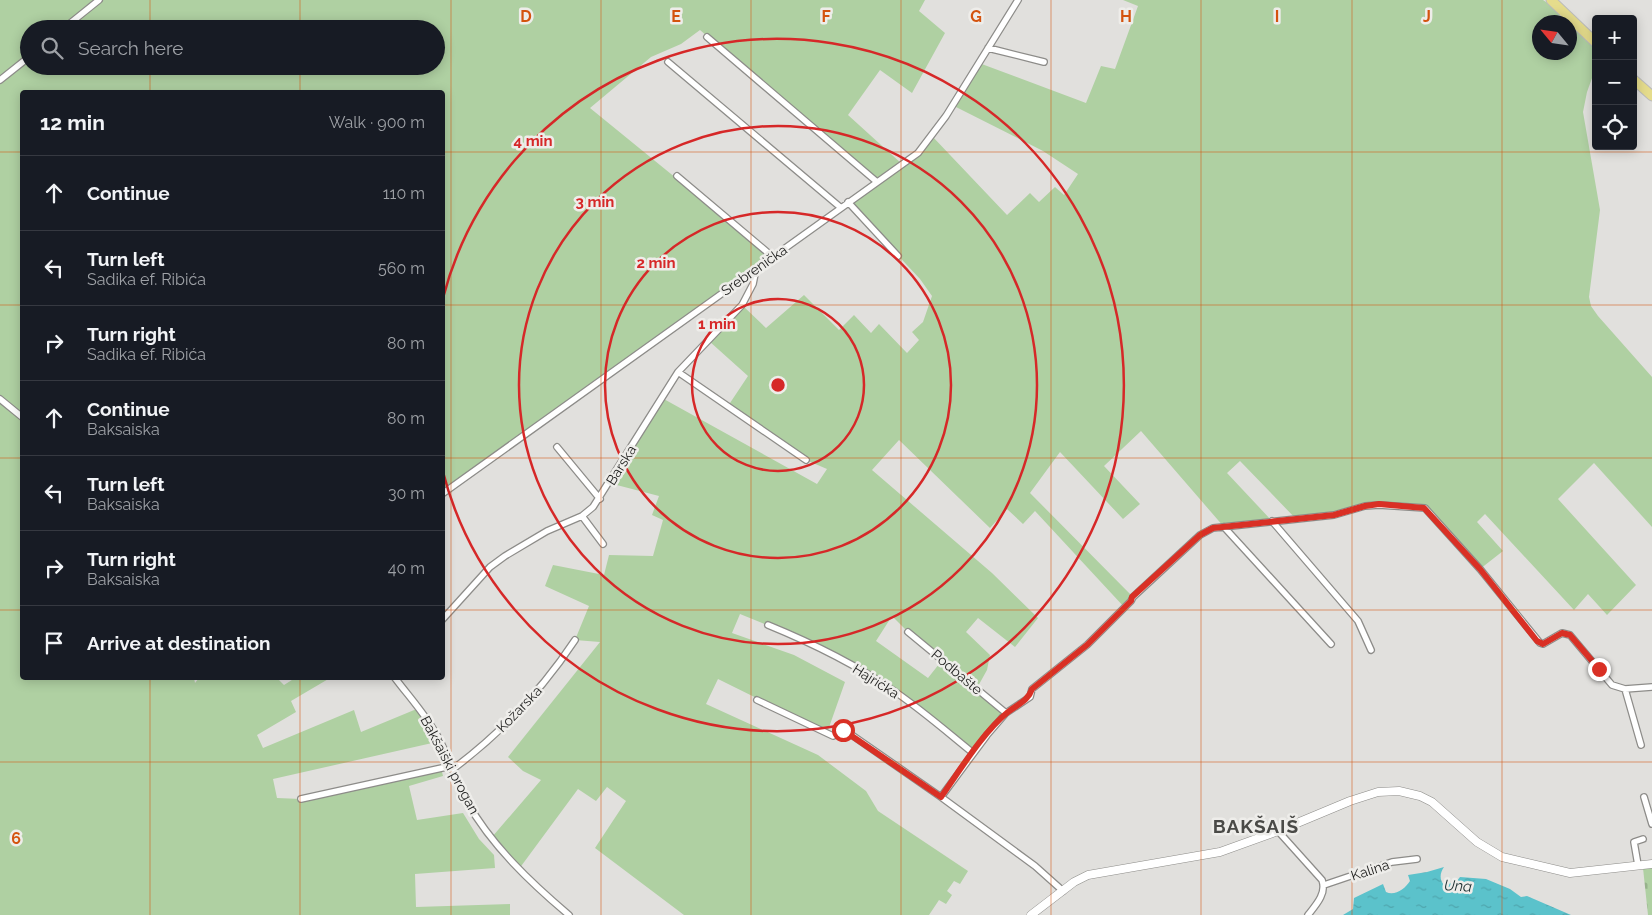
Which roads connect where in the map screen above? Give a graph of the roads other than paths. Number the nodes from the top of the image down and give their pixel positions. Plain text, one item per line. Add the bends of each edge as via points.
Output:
1 (98, 0) edge
2 (1018, 0) edge
3 (1551, 0) edge
4 (74, 20) edge
5 (707, 37) dead end
6 (1592, 40) edge
7 (988, 48) junction
8 (668, 62) dead end
9 (1044, 62) dead end
10 (20, 64) edge
11 (0, 80) edge
12 (1637, 83) edge
13 (1652, 96) edge
14 (677, 176) dead end
15 (877, 182) junction
16 (848, 202) junction
17 (840, 207) junction
18 (898, 256) dead end
19 (773, 257) junction
20 (756, 269) junction
21 (678, 372) junction
22 (0, 399) edge
23 (20, 415) edge
24 (558, 447) dead end
25 (806, 460) dead end
26 (445, 492) edge
27 (600, 499) junction
28 (582, 516) junction
29 (1272, 521) junction
30 (1224, 526) junction
31 (603, 544) dead end
32 (445, 617) edge
33 (768, 625) dead end
34 (908, 632) dead end
35 (575, 640) dead end
36 (1331, 644) dead end
37 (1371, 650) dead end
38 (397, 680) edge
39 (1652, 687) edge
40 (1625, 689) junction
41 (757, 700) dead end
42 (1006, 713) junction
43 (1641, 745) dead end
44 (973, 753) junction
45 (452, 768) junction
46 (941, 797) junction
47 (1644, 797) dead end
48 (301, 799) dead end
49 (1652, 824) edge
50 (1278, 831) junction
51 (1643, 839) dead end
52 (1417, 859) dead end
53 (1652, 864) edge
54 (1638, 866) junction
55 (1324, 885) junction
56 (1063, 891) junction
57 (569, 915) edge
58 (1031, 915) edge
59 (1308, 915) edge

1 - 4 street
2 - 7 street, Srebrenička
3 - 6 main road
5 - 15 street
7 - 9 street
7 - 15 street, Srebrenička via 918,153
8 - 17 street
10 - 11 street
12 - 13 main road
14 - 19 street
15 - 16 street, Srebrenička
16 - 17 street, Srebrenička
16 - 18 street
17 - 19 street, Srebrenička
19 - 20 street, Srebrenička
20 - 21 street, Barska via 753,284 742,304
20 - 26 street, Srebrenička
21 - 25 street
21 - 27 street, Barska
22 - 23 street
24 - 27 street
27 - 28 street, Barska
28 - 31 street
28 - 32 street, Barska via 547,531 490,567
29 - 30 street
29 - 37 street via 1358,621
29 - 40 street via 1334,515 1379,504 1423,507 1480,569 1537,641 1543,644 1562,633 1570,635 1612,685
30 - 36 street
30 - 42 street via 1200,535 1132,597 1087,645 1032,689 1030,697
33 - 44 street, Hajrićka via 816,645 888,687
34 - 42 street, Podbašte
35 - 45 street, Kožarska via 536,692 482,748
38 - 45 street, Bakšaiški progan via 428,719
39 - 40 street
40 - 43 street
41 - 46 street via 833,736 846,730
42 - 44 street
44 - 46 street
45 - 48 street
45 - 57 street, Bakšaiški progan via 467,802 492,837 533,883
46 - 56 street via 1035,866
47 - 49 street
50 - 54 street via 1350,801 1378,792 1399,792 1432,802 1477,842 1502,858 1570,873
50 - 55 street
50 - 56 street via 1220,852 1097,872
51 - 54 street via 1634,842
52 - 55 street, Kalina via 1392,862
53 - 54 street
55 - 59 street via 1321,898
56 - 58 street

